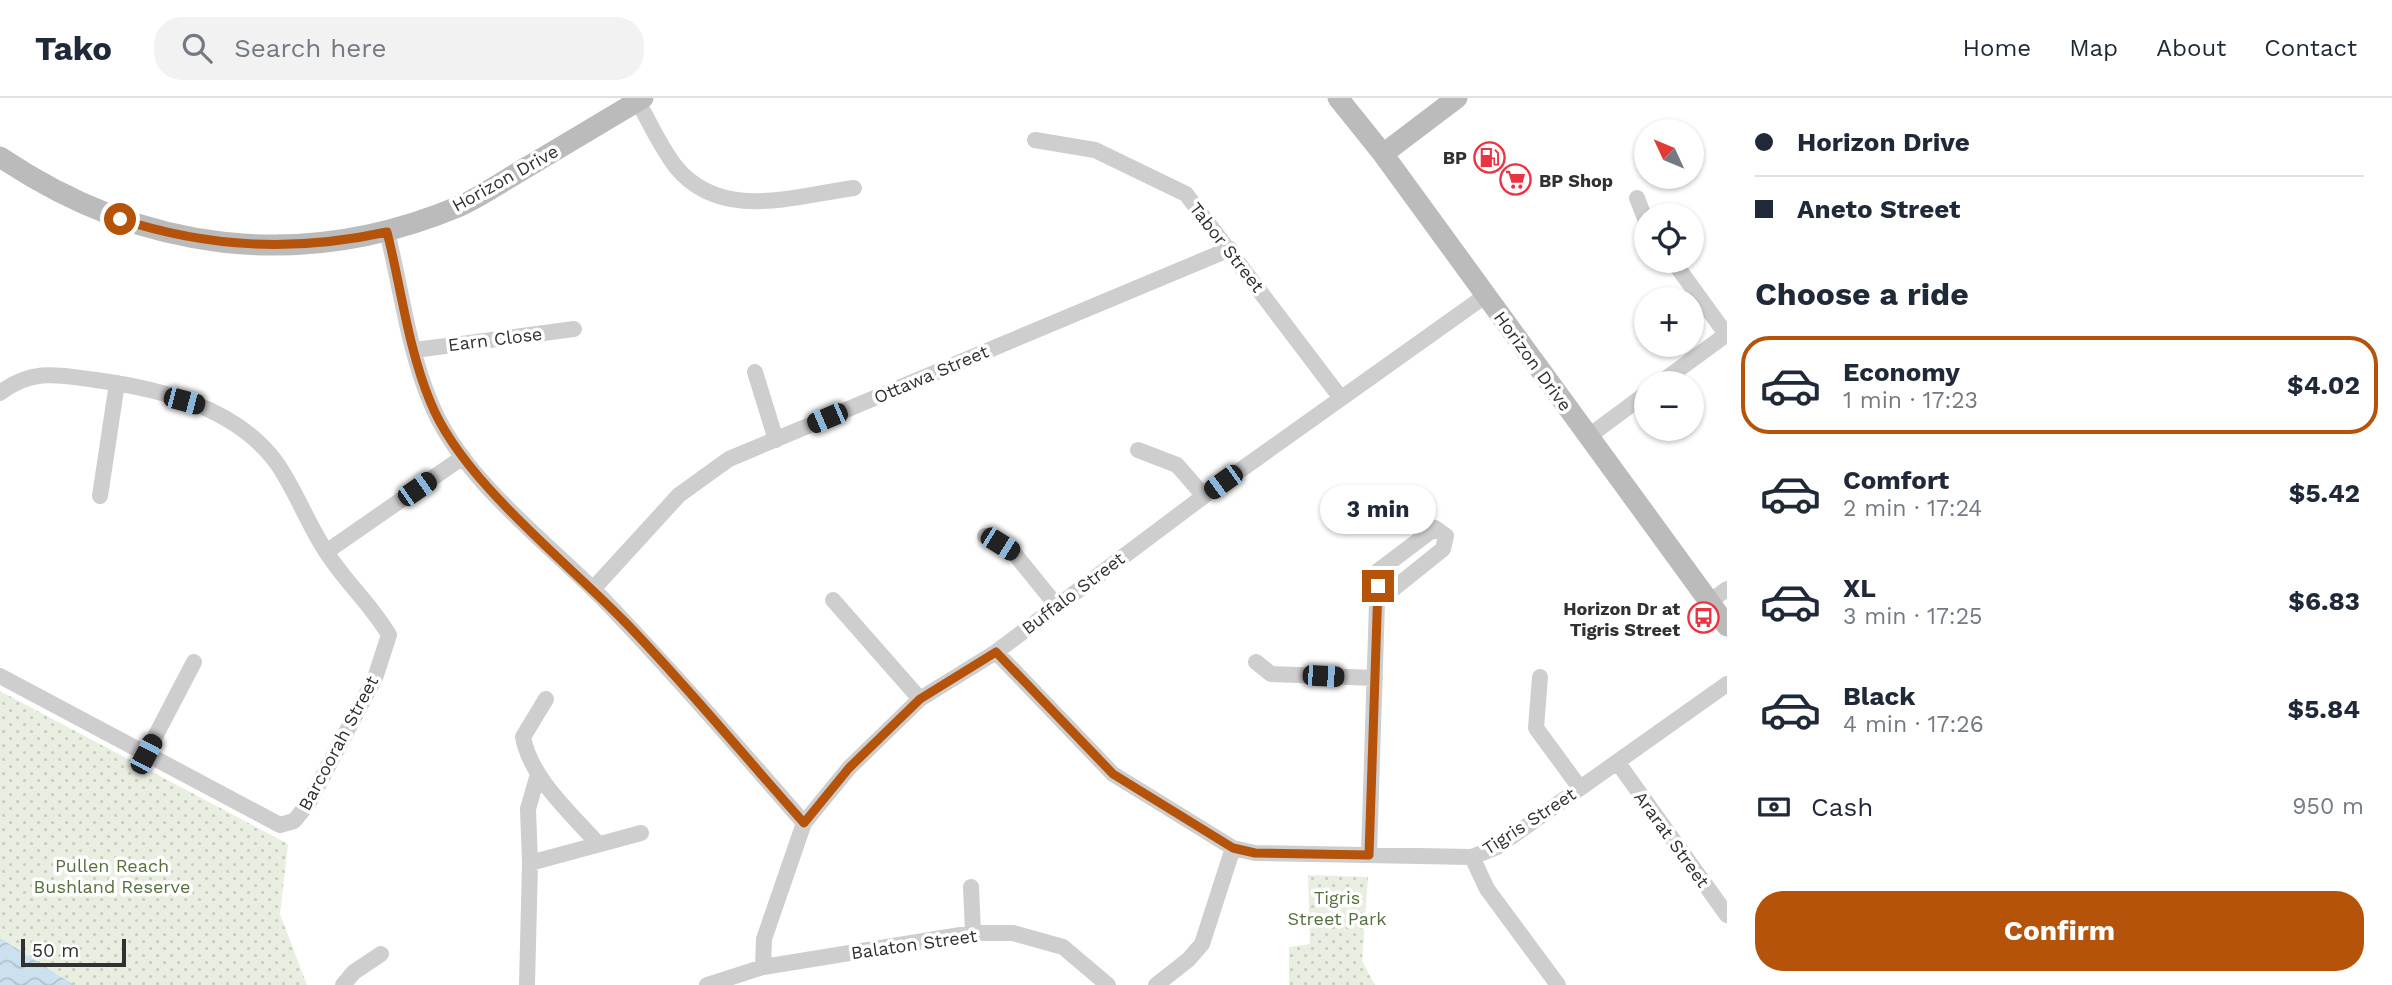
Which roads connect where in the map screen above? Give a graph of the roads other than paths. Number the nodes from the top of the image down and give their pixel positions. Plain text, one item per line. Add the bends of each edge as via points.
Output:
1 (1338, 98) edge
2 (1457, 98) edge
3 (640, 100) edge
4 (1035, 140) dead end
5 (1382, 154) junction
6 (0, 157) edge
7 (854, 188) dead end
8 (1637, 198) dead end
9 (1639, 203) edge
10 (387, 232) junction
11 (1230, 249) junction
12 (1682, 273) edge
13 (1485, 296) junction
14 (574, 329) dead end
15 (1726, 334) edge
16 (415, 350) junction
17 (1676, 371) edge
18 (755, 372) dead end
19 (117, 383) junction
20 (0, 393) edge
21 (1340, 397) junction
22 (1634, 402) edge
23 (1588, 436) junction
24 (776, 440) junction
25 (1138, 450) dead end
26 (463, 457) junction
27 (100, 496) dead end
28 (1204, 496) junction
29 (985, 536) dead end
30 (326, 552) junction
31 (593, 589) junction
32 (1727, 590) edge
33 (833, 600) dead end
34 (1709, 601) junction
35 (1377, 602) junction
36 (1056, 605) junction
37 (1727, 626) edge
38 (996, 652) junction
39 (194, 662) dead end
40 (1256, 662) dead end
41 (0, 676) edge
42 (1540, 677) dead end
43 (1375, 678) junction
44 (1727, 684) edge
45 (546, 699) dead end
46 (920, 699) junction
47 (146, 754) junction
48 (1618, 763) junction
49 (538, 774) junction
50 (1580, 788) junction
51 (804, 823) junction
52 (641, 833) dead end
53 (598, 844) junction
54 (1233, 848) junction
55 (1369, 855) junction
56 (1472, 857) junction
57 (530, 863) junction
58 (971, 887) dead end
59 (1727, 915) edge
60 (973, 933) junction
61 (381, 954) dead end
62 (763, 967) junction
63 (343, 985) edge
64 (527, 985) edge
65 (707, 985) edge
66 (1108, 985) edge
67 (1156, 985) edge
68 (1558, 985) edge

1 - 5 street, Horizon Drive
2 - 5 street
3 - 7 street via 675,165 706,193 752,202
3 - 10 street, Horizon Drive via 463,204
4 - 11 street, Tabor Street via 1095,150 1186,194
5 - 13 street, Horizon Drive
6 - 10 street, Horizon Drive via 69,198 120,219 207,241 326,244
8 - 9 street
10 - 16 street
11 - 21 street, Tabor Street
11 - 24 street, Ottawa Street
12 - 15 street
13 - 21 street, Buffalo Street
13 - 23 street, Horizon Drive
14 - 16 street, Earn Close
15 - 17 street
16 - 26 street via 430,402
18 - 24 street
19 - 20 street, Barcoorah Street via 44,373 11,384
19 - 27 street
19 - 30 street, Barcoorah Street via 206,407 241,427 276,462
21 - 28 street, Buffalo Street
22 - 23 street
23 - 34 street, Horizon Drive
24 - 31 street, Ottawa Street via 729,459 679,495
25 - 28 street via 1177,465
26 - 30 street
26 - 31 street via 545,547
28 - 36 street, Buffalo Street
29 - 36 street via 1014,553
30 - 47 street, Barcoorah Street via 389,635 375,678 309,804 294,821 280,825
31 - 51 street
32 - 34 street
33 - 46 street
34 - 37 street, Horizon Drive
35 - 35 street via 1443,549 1446,536 1436,528 1378,571
35 - 43 street
36 - 38 street, Buffalo Street
38 - 46 street, Buffalo Street
38 - 54 street, Tigris Street via 1113,774
39 - 47 street
40 - 43 street via 1271,674
41 - 47 street, Barcoorah Street
42 - 50 street via 1536,728
43 - 55 street
44 - 48 street, Tigris Street
45 - 49 street via 523,737
46 - 51 street, Buffalo Street via 849,768
48 - 50 street, Tigris Street
48 - 59 street, Ararat Street
49 - 53 street
49 - 57 street via 528,809
50 - 56 street, Tigris Street via 1497,846
51 - 62 street, Buffalo Street via 764,939
52 - 53 street
53 - 57 street
54 - 55 street, Tigris Street via 1255,853
54 - 67 street via 1202,944
55 - 56 street, Tigris Street
56 - 68 street via 1485,887
57 - 64 street
58 - 60 street
60 - 62 street, Balaton Street
60 - 66 street, Balaton Street via 1013,933 1063,947
61 - 63 street
62 - 65 street, Balaton Street

